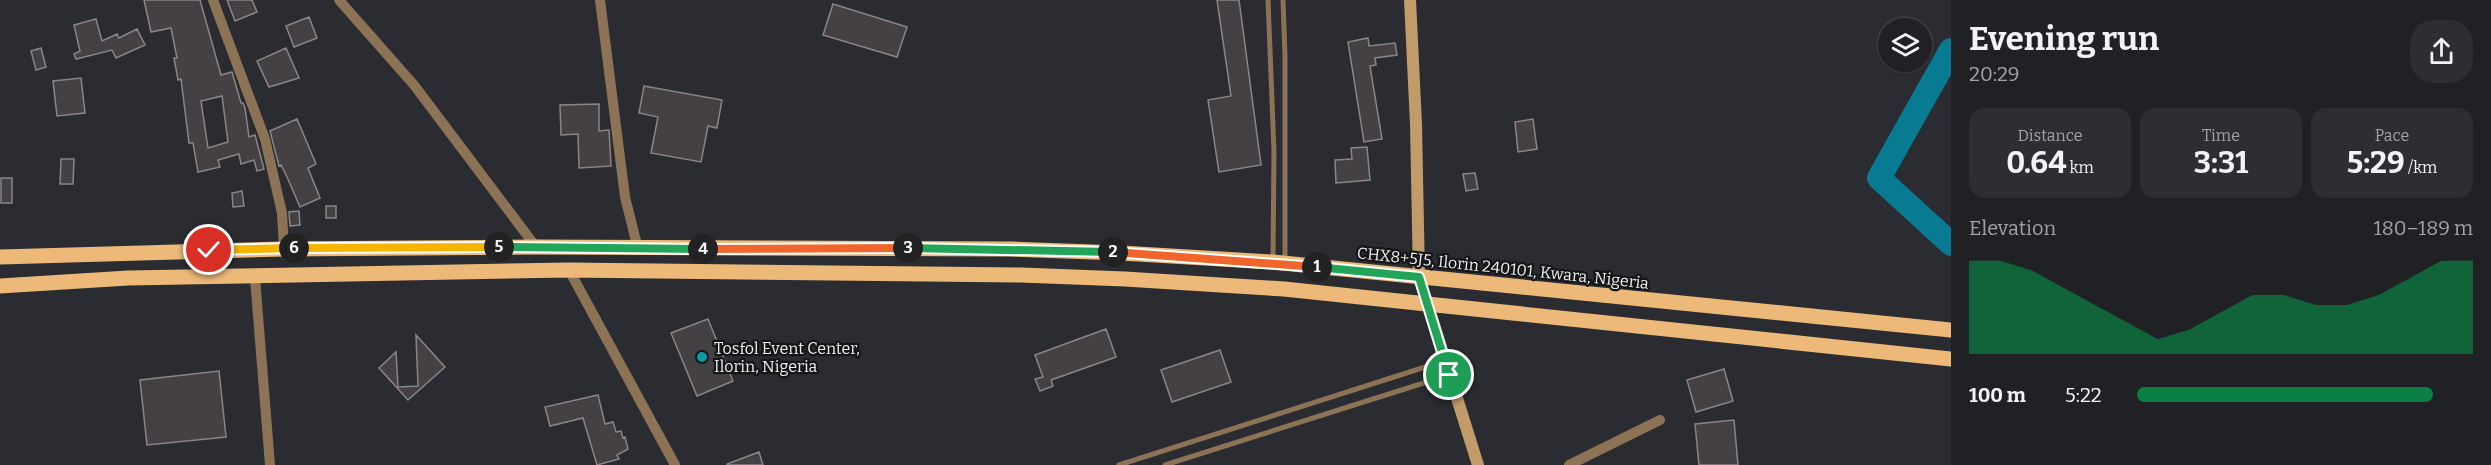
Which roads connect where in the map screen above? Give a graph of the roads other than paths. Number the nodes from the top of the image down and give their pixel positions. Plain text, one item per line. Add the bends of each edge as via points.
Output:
1 (213, 0) edge
2 (339, 0) edge
3 (600, 0) edge
4 (1268, 0) edge
5 (1283, 0) edge
6 (1410, 0) edge
7 (536, 247) junction
8 (284, 249) junction
9 (639, 249) junction
10 (0, 257) edge
11 (1279, 263) junction
12 (569, 270) junction
13 (1419, 277) junction
14 (255, 278) junction
15 (0, 286) edge
16 (1427, 305) junction
17 (1951, 330) edge
18 (1951, 359) edge
19 (1444, 361) junction
20 (1449, 375) junction
21 (1660, 420) dead end
22 (270, 465) edge
23 (675, 465) edge
24 (1119, 465) edge
25 (1165, 465) edge
26 (1478, 465) edge
27 (1569, 465) edge

1 - 8 street via 265,139 282,213
2 - 7 street via 414,85
3 - 9 street via 625,196
4 - 11 lane
5 - 11 lane via 1286,56
6 - 13 street
7 - 8 main road, CHX8+5J5, Ilorin 240101, Kwara, Nigeria
7 - 9 main road, CHX8+5J5, Ilorin 240101, Kwara, Nigeria
8 - 10 main road, CHX8+5J5, Ilorin 240101, Kwara, Nigeria
9 - 11 main road, CHX8+5J5, Ilorin 240101, Kwara, Nigeria via 1012,249
11 - 13 main road, CHX8+5J5, Ilorin 240101, Kwara, Nigeria
12 - 14 main road
12 - 16 main road via 1125,279 1284,289
12 - 23 street
13 - 16 street
13 - 17 main road, CHX8+5J5, Ilorin 240101, Kwara, Nigeria
14 - 15 main road via 128,278
14 - 22 street
16 - 18 main road
16 - 19 street
19 - 20 street
19 - 24 lane
20 - 25 lane
20 - 26 street
21 - 27 street

